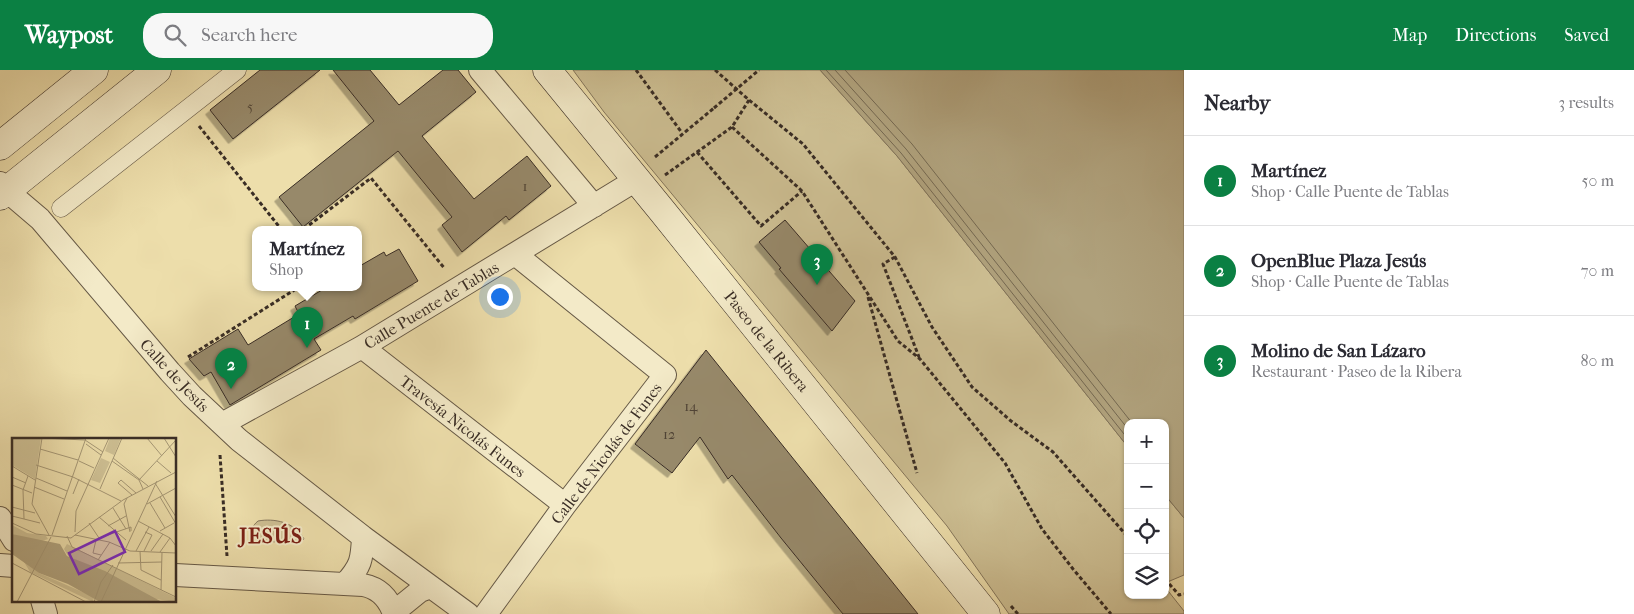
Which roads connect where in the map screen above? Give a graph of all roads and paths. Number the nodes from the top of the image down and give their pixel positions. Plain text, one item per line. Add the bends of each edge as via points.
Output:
1 (94, 70) edge
2 (157, 70) edge
3 (237, 70) edge
4 (480, 70) edge
5 (546, 70) edge
6 (636, 70) edge
7 (715, 70) edge
8 (759, 70) edge
9 (749, 100) junction
10 (185, 109) junction
11 (732, 127) junction
12 (682, 133) junction
13 (0, 146) edge
14 (697, 152) junction
15 (655, 157) dead end
16 (649, 179) junction
17 (2, 190) edge
18 (802, 191) junction
19 (594, 206) junction
20 (61, 208) dead end
21 (279, 226) edge
22 (308, 226) edge
23 (515, 254) junction
24 (895, 256) junction
25 (460, 287) junction
26 (293, 291) edge
27 (866, 292) junction
28 (362, 347) junction
29 (920, 359) junction
30 (183, 360) dead end
31 (222, 424) junction
32 (220, 451) dead end
33 (917, 473) dead end
34 (565, 505) junction
35 (0, 518) edge
36 (1124, 532) edge
37 (12, 537) edge
38 (363, 537) junction
39 (229, 570) junction
40 (176, 575) edge
41 (1169, 583) edge
42 (345, 584) junction
43 (431, 588) junction
44 (1184, 594) edge
45 (394, 613) edge
46 (468, 614) edge
47 (486, 614) edge
48 (986, 614) edge
49 (1111, 614) edge

1 - 13 main road
2 - 17 main road
3 - 10 street
4 - 19 street
5 - 16 main road, Paseo de la Ribera
6 - 12 path
7 - 9 path
8 - 12 path, bridge
9 - 11 path
9 - 24 path via 803,144
10 - 20 street
10 - 21 path
11 - 14 path
11 - 18 path
12 - 15 path
14 - 16 path
14 - 18 path via 761,226
16 - 19 street, Calle Puente de Tablas
16 - 48 main road, Paseo de la Ribera
17 - 31 street, Calle de Jesús via 40,218 170,372
18 - 27 path
19 - 23 street, Calle Puente de Tablas
22 - 25 path via 371,178
23 - 25 street, Calle Puente de Tablas
23 - 34 street, Calle de Nicolás de Funes via 665,376
24 - 29 path via 883,264
24 - 36 path via 932,328 972,387 1053,452
25 - 28 street, Calle Puente de Tablas
26 - 30 path
27 - 29 path via 898,341
27 - 33 path
28 - 31 street, Calle Puente de Tablas
28 - 34 street, Travesía Nicolás Funes
29 - 49 path via 1005,463 1042,529
31 - 38 street, Calle de Jesús
32 - 39 path
34 - 47 street, Calle de Nicolás de Funes
35 - 37 street
38 - 42 street via 361,561
38 - 43 street, Calle de Jesús
39 - 40 street
39 - 42 street
41 - 44 path via 1180,595
42 - 45 street via 362,584 377,590
43 - 45 street via 420,591
43 - 46 street, Calle de Jesús

